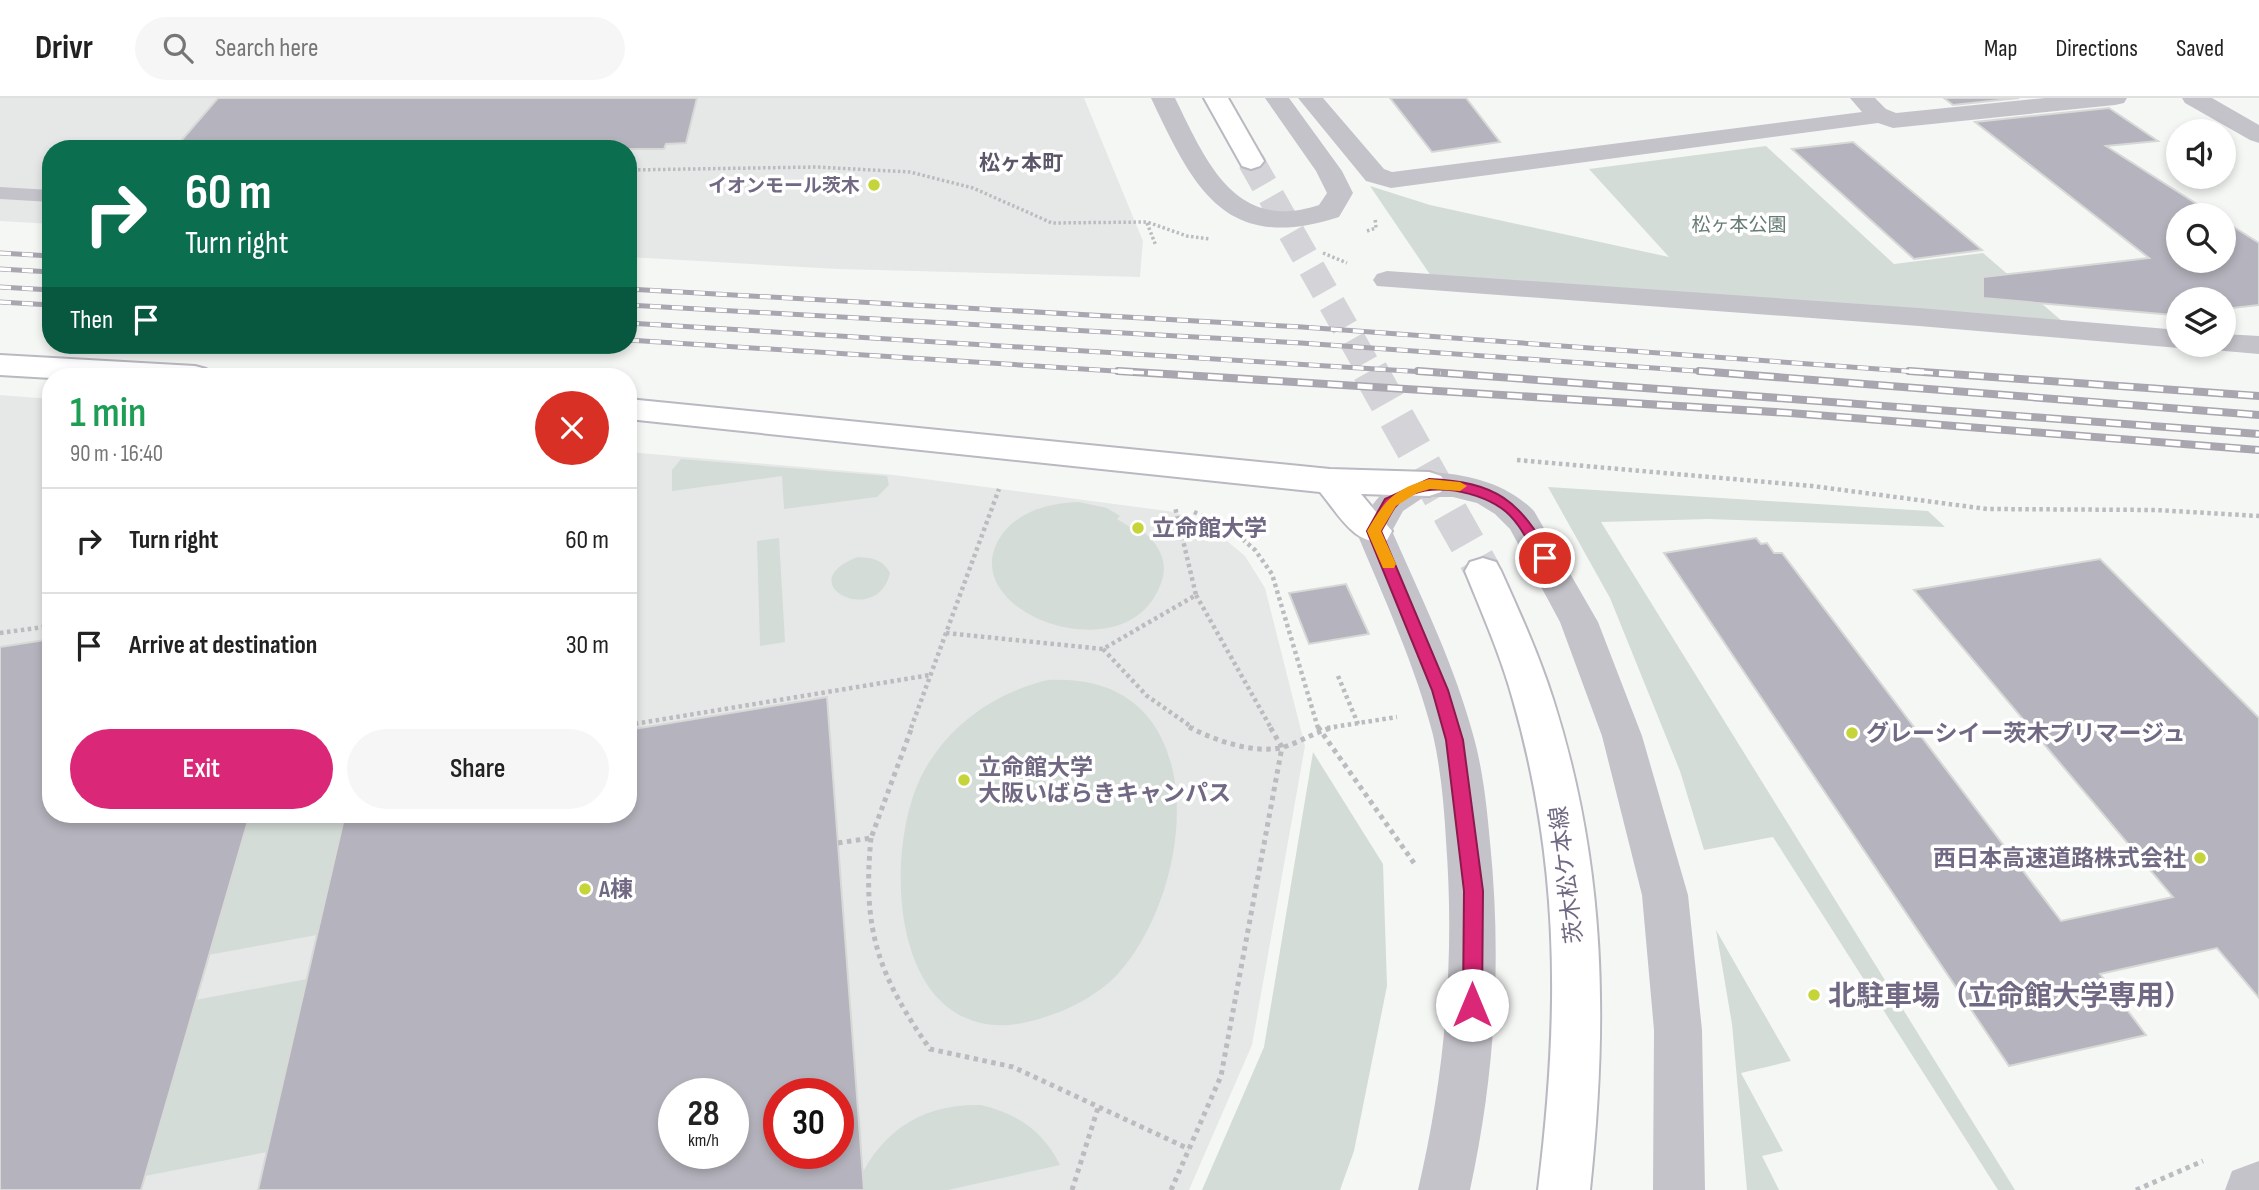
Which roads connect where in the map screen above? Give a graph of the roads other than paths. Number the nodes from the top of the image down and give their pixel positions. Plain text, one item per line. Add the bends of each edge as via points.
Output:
1 (1163, 98) edge
2 (1216, 98) edge
3 (1277, 98) edge
4 (1310, 98) edge
5 (2116, 98) edge
6 (2194, 98) edge
7 (1869, 106) edge
8 (2259, 135) edge
9 (1251, 161) tunnel mouth
10 (0, 193) edge
11 (42, 195) edge
12 (1387, 279) dead end
13 (2166, 338) edge
14 (2236, 343) edge
15 (2259, 345) edge
16 (0, 365) edge
17 (53, 368) edge
18 (637, 411) edge
19 (1330, 481) junction
20 (1429, 484) junction
21 (1374, 531) junction
22 (1483, 571) tunnel mouth
23 (2259, 1187) edge
24 (1444, 1190) edge
25 (1564, 1190) edge
26 (1679, 1190) edge
27 (2251, 1190) edge

1 - 3 street via 1200,172 1225,202 1255,218 1298,220 1329,211 1340,193
2 - 9 street
4 - 7 street via 1375,175 1391,180 1868,119
5 - 7 street via 1893,121
6 - 8 street
10 - 11 lane
12 - 13 street
14 - 15 street
16 - 17 street
18 - 19 street
19 - 20 street
19 - 21 street
20 - 21 street via 1391,503
20 - 26 street via 1472,489 1507,505 1522,520 1579,622 1622,736 1665,895 1678,1030
21 - 24 street via 1440,690 1454,740 1471,864 1472,1005 1466,1079
22 - 25 street, 茨木松ケ本線 via 1515,646 1560,809 1572,902 1578,1007 1575,1096
23 - 27 street

